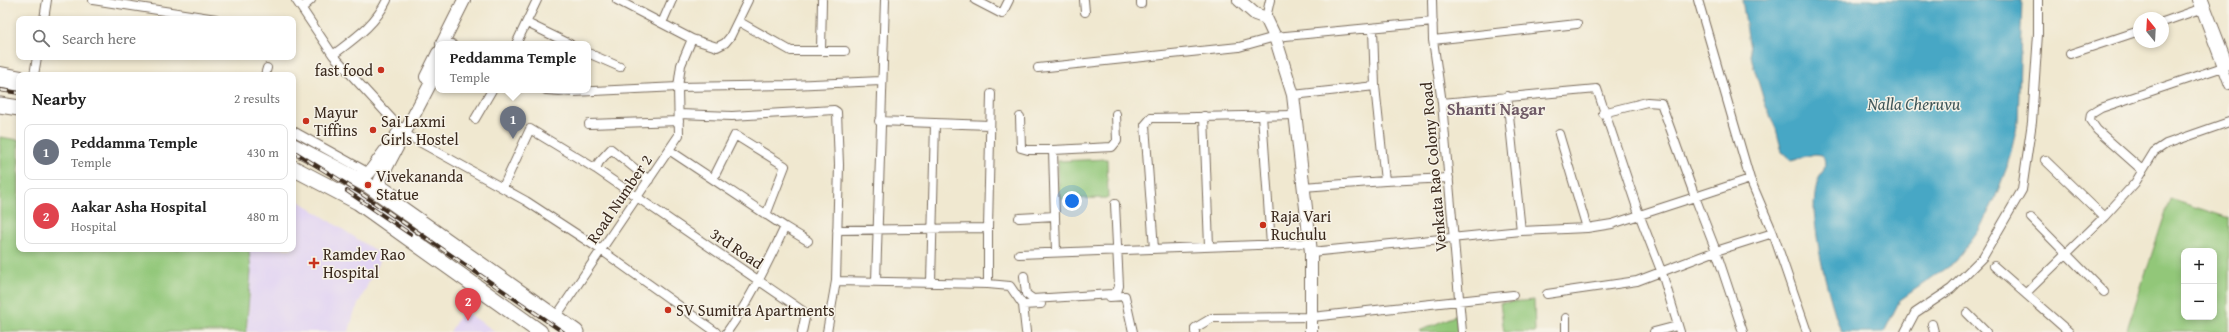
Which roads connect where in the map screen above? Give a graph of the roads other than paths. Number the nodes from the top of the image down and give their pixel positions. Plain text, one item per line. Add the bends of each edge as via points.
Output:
1 (47, 0) edge
2 (93, 0) edge
3 (296, 0) edge
4 (311, 0) edge
5 (387, 0) edge
6 (537, 0) edge
7 (617, 0) edge
8 (672, 0) edge
9 (748, 0) edge
10 (822, 0) edge
11 (885, 0) edge
12 (974, 0) edge
13 (1009, 0) edge
14 (1084, 0) edge
15 (1239, 0) edge
16 (1270, 0) edge
17 (1432, 0) edge
18 (1698, 0) edge
19 (2038, 0) edge
20 (2197, 0) edge
21 (2204, 0) edge
22 (464, 1) edge
23 (302, 8) junction
24 (2200, 9) junction
25 (1085, 12) dead end
26 (44, 16) edge
27 (197, 16) edge
28 (1266, 18) junction
29 (2169, 20) edge
30 (738, 21) junction
31 (1433, 22) junction
32 (527, 23) junction
33 (662, 23) junction
34 (1577, 24) dead end
35 (1373, 29) junction
36 (2133, 33) edge
37 (1275, 37) junction
38 (692, 39) junction
39 (1433, 40) junction
40 (444, 41) edge
41 (452, 41) edge
42 (518, 41) edge
43 (564, 41) edge
44 (821, 51) junction
45 (845, 51) dead end
46 (333, 54) junction
47 (591, 54) edge
48 (2070, 54) dead end
49 (36, 60) edge
50 (435, 60) edge
51 (2226, 66) edge
52 (620, 67) dead end
53 (1038, 68) dead end
54 (0, 71) edge
55 (34, 72) edge
56 (16, 74) edge
57 (435, 74) edge
58 (0, 80) edge
59 (881, 81) junction
60 (16, 83) edge
61 (2229, 85) edge
62 (1375, 86) junction
63 (678, 87) junction
64 (591, 91) edge
65 (490, 93) edge
66 (991, 94) dead end
67 (1293, 95) junction
68 (1507, 96) junction
69 (1442, 103) junction
70 (0, 105) edge
71 (16, 108) edge
72 (1603, 113) junction
73 (1116, 114) dead end
74 (1262, 115) junction
75 (1296, 115) junction
76 (1204, 116) junction
77 (679, 117) junction
78 (1020, 117) dead end
79 (475, 119) dead end
80 (879, 121) junction
81 (2229, 122) edge
82 (589, 124) dead end
83 (935, 124) junction
84 (990, 124) junction
85 (403, 131) junction
86 (296, 133) edge
87 (1559, 134) dead end
88 (296, 147) edge
89 (670, 150) junction
90 (1053, 150) junction
91 (2045, 160) dead end
92 (596, 169) junction
93 (296, 170) edge
94 (2142, 170) junction
95 (362, 176) junction
96 (1449, 178) junction
97 (713, 179) junction
98 (1750, 179) junction
99 (649, 180) junction
100 (1385, 181) junction
101 (503, 187) junction
102 (1303, 187) junction
103 (636, 197) junction
104 (1695, 197) junction
105 (1115, 204) dead end
106 (1639, 214) junction
107 (766, 215) junction
108 (1055, 216) junction
109 (2104, 217) junction
110 (1019, 218) dead end
111 (2031, 218) dead end
112 (785, 227) junction
113 (933, 228) junction
114 (988, 228) junction
115 (1587, 228) junction
116 (836, 230) junction
117 (877, 230) junction
118 (1521, 231) junction
119 (1772, 233) junction
120 (437, 234) junction
121 (1454, 238) junction
122 (808, 241) dead end
123 (1271, 245) junction
124 (1209, 246) junction
125 (1310, 248) junction
126 (1154, 249) junction
127 (601, 250) junction
128 (1118, 250) junction
129 (1716, 251) junction
130 (1056, 252) junction
131 (1019, 254) dead end
132 (2066, 255) junction
133 (1994, 266) dead end
134 (1662, 272) junction
135 (1024, 276) dead end
136 (759, 281) junction
137 (836, 281) junction
138 (876, 281) junction
139 (931, 282) junction
140 (988, 284) junction
141 (2104, 292) dead end
142 (2026, 293) junction
143 (1547, 294) dead end
144 (1513, 295) dead end
145 (1459, 300) junction
146 (1023, 305) junction
147 (1967, 313) dead end
148 (1312, 317) junction
149 (555, 318) junction
150 (1566, 318) dead end
151 (1932, 324) dead end
152 (1678, 329) edge
153 (2066, 331) edge
154 (540, 332) edge
155 (576, 332) edge
156 (716, 332) edge
157 (727, 332) edge
158 (802, 332) edge
159 (827, 332) edge
160 (1026, 332) edge
161 (1133, 332) edge
162 (1195, 332) edge
163 (1311, 332) edge
164 (1462, 332) edge
165 (1566, 332) edge
166 (1654, 332) edge
167 (1743, 332) edge
168 (1807, 332) edge
169 (1905, 332) edge
170 (1934, 332) edge
171 (1986, 332) edge

1 - 26 street
2 - 27 street
3 - 23 street
4 - 23 street
5 - 46 street via 370,27
6 - 32 street
7 - 33 street
8 - 33 street
9 - 30 street
10 - 44 street
11 - 59 street
12 - 13 street via 1002,14
14 - 25 street
15 - 28 street via 1255,14
16 - 28 street
17 - 31 street, Venkata Rao Colony Road
18 - 98 street
19 - 169 street via 2032,122 2022,190 1983,258 1951,289 1915,313
20 - 24 street
21 - 51 street
22 - 40 street
22 - 41 street
23 - 46 street
24 - 29 street
24 - 51 street
28 - 37 street
30 - 38 street via 725,43 717,46
30 - 44 street via 791,51
31 - 35 street
31 - 39 street, Venkata Rao Colony Road
32 - 42 street
32 - 43 street
33 - 38 street
34 - 39 street
35 - 37 street
35 - 62 street
36 - 48 street
37 - 53 street via 1239,47
37 - 67 street
38 - 63 street, Road Number 2 via 681,65
39 - 69 street, Venkata Rao Colony Road
44 - 45 street
46 - 85 street
47 - 52 street
49 - 55 street
50 - 85 street
51 - 61 street
51 - 94 street via 2101,108 2091,114 2090,120 2097,130
54 - 56 street
57 - 85 street
58 - 60 highway
59 - 63 street
59 - 80 street
62 - 67 street
62 - 100 street
63 - 64 street
63 - 77 street, Road Number 2
65 - 79 street
66 - 84 street
67 - 75 street
68 - 69 street
68 - 72 street via 1597,89
68 - 118 street
69 - 96 street, Venkata Rao Colony Road
70 - 71 highway
72 - 104 street via 1647,102 1661,103
72 - 106 street
73 - 90 street via 1117,141 1112,147
74 - 75 street
74 - 76 street
74 - 123 street
75 - 102 street
76 - 124 street
76 - 126 street via 1151,118 1145,126
77 - 82 street
77 - 89 street, Road Number 2 via 679,135
77 - 116 street via 836,111 839,165
78 - 90 street via 1021,148
80 - 83 street
80 - 117 street
81 - 94 street via 2166,144 2154,152
83 - 84 street
83 - 113 street
84 - 114 street
85 - 95 street
85 - 101 street
85 - 120 street via 380,180 382,186 431,221 437,227
86 - 95 street
87 - 115 street
88 - 95 highway
89 - 97 street
89 - 99 street, Road Number 2
90 - 108 street
91 - 109 street
92 - 99 street via 611,148
92 - 101 street, 3rd Road via 530,129
92 - 103 street, 3rd Road
93 - 154 highway via 358,202
94 - 109 street via 2135,182
95 - 120 highway via 368,185
96 - 100 street
96 - 121 street, Venkata Rao Colony Road
97 - 107 street
97 - 107 street via 735,135 785,166
98 - 104 street
98 - 119 street
99 - 103 street, Road Number 2
100 - 102 street
101 - 127 street
102 - 125 street
103 - 127 street, Road Number 2
103 - 136 street, 3rd Road
104 - 106 street
104 - 129 street
105 - 128 street
106 - 115 street via 1612,224
106 - 134 street
107 - 112 street
108 - 110 street
108 - 130 street
109 - 132 street
111 - 132 street
112 - 122 street
112 - 136 street
113 - 114 street
113 - 117 street
113 - 139 street
114 - 140 street
115 - 118 street
116 - 117 street
116 - 137 street
117 - 138 street
118 - 121 street
119 - 129 street
119 - 168 street
120 - 149 highway
121 - 125 street
121 - 145 street, Venkata Rao Colony Road
123 - 124 street
123 - 125 street
124 - 126 street
125 - 148 street
126 - 128 street
127 - 149 street, Road Number 2
127 - 156 street
128 - 130 street
128 - 135 street via 1119,290 1112,294 1033,299 1026,294
129 - 134 street
129 - 167 street
130 - 131 street
132 - 141 street
132 - 142 street
133 - 142 street
134 - 143 street via 1637,281 1611,286
134 - 152 street
136 - 157 street via 746,306
136 - 158 street, 3rd Road via 803,311 805,318
137 - 138 street
137 - 159 street
138 - 139 street
139 - 140 street
140 - 146 street via 1010,286
142 - 153 street
144 - 145 street
145 - 148 street
145 - 164 street, Venkata Rao Colony Road
146 - 160 street
146 - 161 street via 1125,296
147 - 171 street
148 - 162 street via 1212,318 1195,328
148 - 163 street
149 - 155 highway
150 - 165 street
151 - 170 street
152 - 166 street

